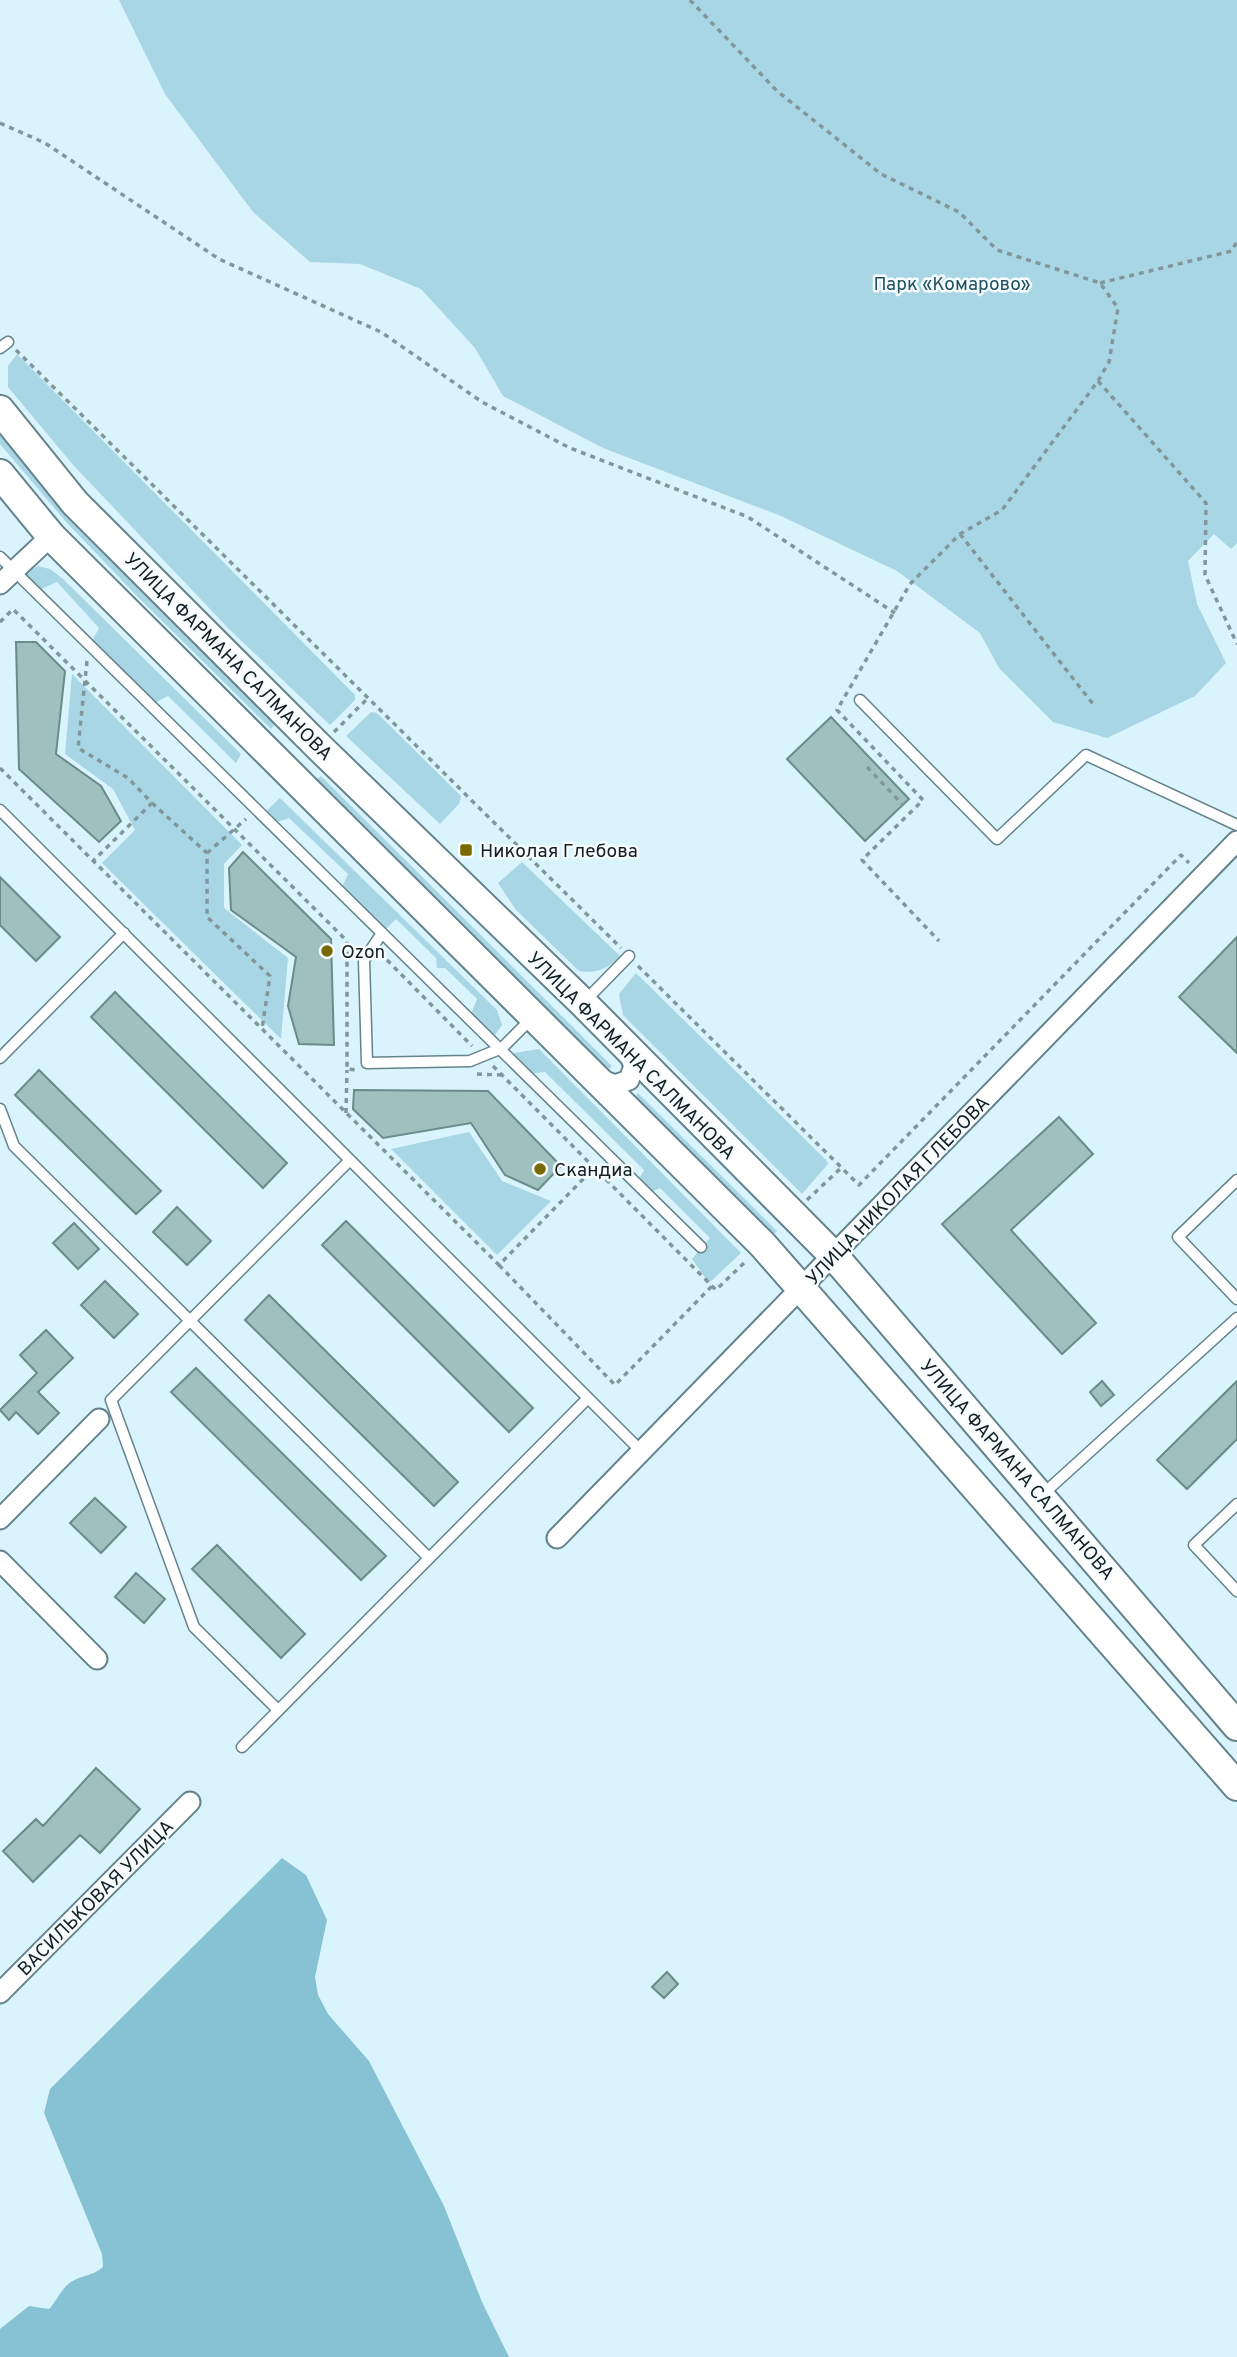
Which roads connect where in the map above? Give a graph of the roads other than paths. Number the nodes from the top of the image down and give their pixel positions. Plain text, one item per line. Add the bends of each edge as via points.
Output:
1 (0, 410) edge
2 (0, 474) edge
3 (51, 536) junction
4 (0, 556) edge
5 (7, 577) edge
6 (860, 700) dead end
7 (0, 810) edge
8 (1237, 825) edge
9 (1237, 841) edge
10 (124, 933) junction
11 (382, 933) junction
12 (629, 956) road end
13 (583, 1003) junction
14 (535, 1015) junction
15 (502, 1048) junction
16 (627, 1049) junction
17 (0, 1058) edge
18 (598, 1079) junction
19 (0, 1109) edge
20 (350, 1160) junction
21 (1237, 1180) edge
22 (701, 1247) dead end
23 (834, 1256) junction
24 (803, 1286) junction
25 (1237, 1299) edge
26 (1237, 1318) edge
27 (191, 1320) junction
28 (588, 1398) junction
29 (99, 1419) dead end
30 (642, 1452) junction
31 (1042, 1495) junction
32 (1237, 1504) edge
33 (0, 1519) edge
34 (557, 1538) dead end
35 (429, 1558) junction
36 (0, 1561) edge
37 (1237, 1591) edge
38 (97, 1659) dead end
39 (278, 1710) junction
40 (1237, 1726) edge
41 (242, 1747) dead end
42 (1237, 1786) edge
43 (190, 1802) dead end
44 (0, 1993) edge

1 - 13 street, УЛИЦА ФАРМАНА САЛМАНОВА via 75,503
2 - 3 street, УЛИЦА ФАРМАНА САЛМАНОВА
3 - 5 street
3 - 14 street, УЛИЦА ФАРМАНА САЛМАНОВА
4 - 5 lane
5 - 11 lane
6 - 8 lane via 998,839 1086,755
7 - 10 lane
9 - 23 street, УЛИЦА НИКОЛАЯ ГЛЕБОВА
10 - 17 lane
10 - 20 lane
11 - 15 lane
11 - 15 lane via 364,960 367,1063 470,1061
12 - 13 lane
13 - 16 street, УЛИЦА ФАРМАНА САЛМАНОВА
14 - 15 lane
14 - 18 street, УЛИЦА ФАРМАНА САЛМАНОВА
15 - 22 lane
16 - 18 street via 634,1066 629,1080 615,1085
16 - 23 street, УЛИЦА ФАРМАНА САЛМАНОВА
18 - 24 street, УЛИЦА ФАРМАНА САЛМАНОВА
19 - 27 lane via 14,1146
20 - 27 lane
20 - 28 lane
21 - 25 lane via 1178,1237
23 - 24 street, УЛИЦА НИКОЛАЯ ГЛЕБОВА
23 - 31 street, УЛИЦА ФАРМАНА САЛМАНОВА
24 - 30 street, УЛИЦА НИКОЛАЯ ГЛЕБОВА
24 - 42 street, УЛИЦА ФАРМАНА САЛМАНОВА
26 - 31 lane
27 - 35 lane
27 - 39 lane via 111,1400 194,1627
28 - 30 lane
28 - 35 lane
29 - 33 street
30 - 34 street, УЛИЦА НИКОЛАЯ ГЛЕБОВА
31 - 40 street, УЛИЦА ФАРМАНА САЛМАНОВА
32 - 37 lane via 1194,1545
35 - 39 lane
36 - 38 street
39 - 41 lane
43 - 44 street, ВАСИЛЬКОВАЯ УЛИЦА

